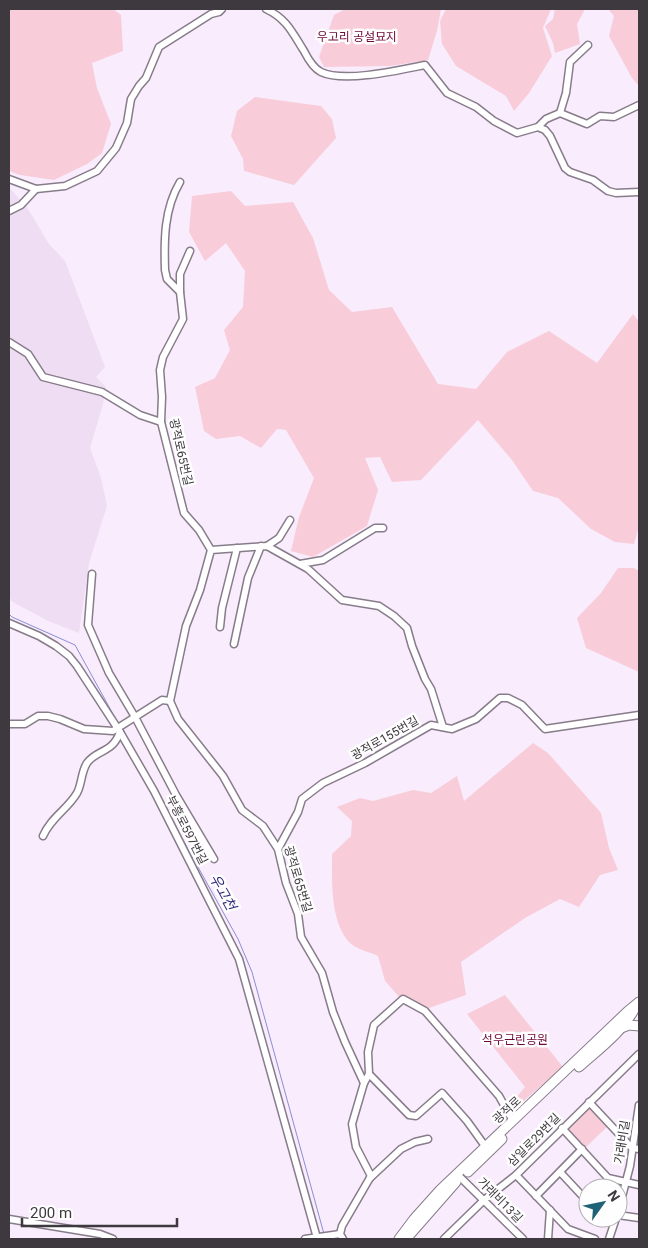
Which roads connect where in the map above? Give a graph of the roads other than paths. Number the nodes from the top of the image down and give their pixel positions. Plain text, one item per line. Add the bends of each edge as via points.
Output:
1 (222, 9) edge
2 (266, 9) edge
3 (588, 46) dead end
4 (639, 104) edge
5 (560, 113) junction
6 (538, 127) junction
7 (9, 179) edge
8 (180, 182) dead end
9 (36, 189) junction
10 (639, 192) edge
11 (9, 212) edge
12 (190, 250) dead end
13 (180, 292) junction
14 (9, 342) edge
15 (162, 422) junction
16 (290, 520) dead end
17 (383, 528) dead end
18 (264, 546) junction
19 (237, 548) junction
20 (211, 550) junction
21 (300, 564) junction
22 (92, 574) dead end
23 (9, 623) edge
24 (220, 628) dead end
25 (234, 644) dead end
26 (170, 701) junction
27 (639, 715) edge
28 (134, 718) junction
29 (9, 724) edge
30 (443, 727) junction
31 (119, 729) junction
32 (43, 836) dead end
33 (278, 849) junction
34 (214, 859) dead end
35 (639, 1004) edge
36 (639, 1026) edge
37 (619, 1029) junction
38 (639, 1054) edge
39 (369, 1074) junction
40 (364, 1083) junction
41 (589, 1102) junction
42 (639, 1105) edge
43 (513, 1121) junction
44 (562, 1128) junction
45 (428, 1139) dead end
46 (485, 1146) junction
47 (632, 1148) junction
48 (582, 1149) junction
49 (639, 1149) edge
50 (560, 1172) junction
51 (516, 1174) junction
52 (370, 1178) junction
53 (461, 1178) junction
54 (608, 1178) edge
55 (627, 1178) edge
56 (578, 1191) edge
57 (536, 1196) junction
58 (484, 1200) junction
59 (550, 1210) junction
60 (9, 1219) edge
61 (339, 1236) edge
62 (319, 1238) junction
63 (113, 1239) edge
64 (305, 1239) edge
65 (399, 1239) edge
66 (406, 1239) edge
67 (444, 1239) edge
68 (523, 1239) edge
69 (548, 1239) edge
70 (595, 1239) edge

1 - 9 street via 159,47 146,78 131,99 127,123 116,148 97,171 65,186
2 - 6 street via 287,23 310,63 320,72 332,76 373,75 424,65 447,93 476,107 494,121 517,133
3 - 5 street via 570,62
4 - 5 street via 614,117 600,116 588,124
5 - 6 street via 551,115
6 - 10 street via 550,136 570,172 593,180 608,191
7 - 9 street
8 - 13 street via 167,214 165,258 167,278
9 - 11 street
12 - 13 street via 180,274
13 - 15 street, 광적로65번길 via 183,319 163,357 160,370
14 - 15 street via 28,354 43,377 102,392 140,415
15 - 20 street, 광적로65번길 via 184,513
16 - 18 street via 279,538
17 - 21 street via 375,528 323,560
18 - 19 street
18 - 21 street
18 - 25 street via 248,578
19 - 20 street
19 - 24 street
20 - 26 street via 186,626
21 - 30 street via 342,600 379,606 407,628
22 - 28 street via 88,625
23 - 31 street, 부흥로597번길 via 39,636 69,656
26 - 28 street via 162,700
26 - 33 street, 광적로65번길 via 178,719 224,776 242,810 263,826
27 - 30 street, 광적로155번길 via 546,730 522,705 500,698 476,718 452,729
28 - 31 street
28 - 34 street
29 - 31 street via 25,724 38,716 48,716 84,729
30 - 33 street, 광적로155번길 via 431,724 302,799
31 - 32 street via 118,739 88,761 77,793 48,825
31 - 62 street, 부흥로597번길 via 154,790 239,959
33 - 40 street, 광적로65번길 via 298,914 301,937 322,973 342,1034
35 - 37 main road, 광적로
35 - 43 main road, 광적로
36 - 37 main road
37 - 53 main road, 광적로
38 - 41 street, 삼일로29번길
39 - 40 street
39 - 43 street via 368,1052 374,1025 403,999 425,1011 499,1096
39 - 46 street via 409,1116 416,1116 442,1093
40 - 52 street via 352,1124 356,1147
41 - 44 street, 삼일로29번길
41 - 47 street
42 - 47 street, 가래비길
43 - 46 main road, 광적로
44 - 48 street
44 - 51 street, 삼일로29번길
45 - 52 street via 401,1149
46 - 65 main road, 광적로 via 440,1190
47 - 49 street
47 - 55 street, 가래비길
48 - 50 street
48 - 54 street
50 - 56 street
50 - 57 street
51 - 57 street
51 - 58 street, 삼일로29번길
52 - 61 street
53 - 58 street, 가래비13길
53 - 66 main road, 광적로
57 - 59 street
58 - 67 street, 삼일로29번길
58 - 68 street, 가래비13길
59 - 69 street
59 - 70 street via 568,1229
60 - 63 street
61 - 62 street
62 - 64 street

